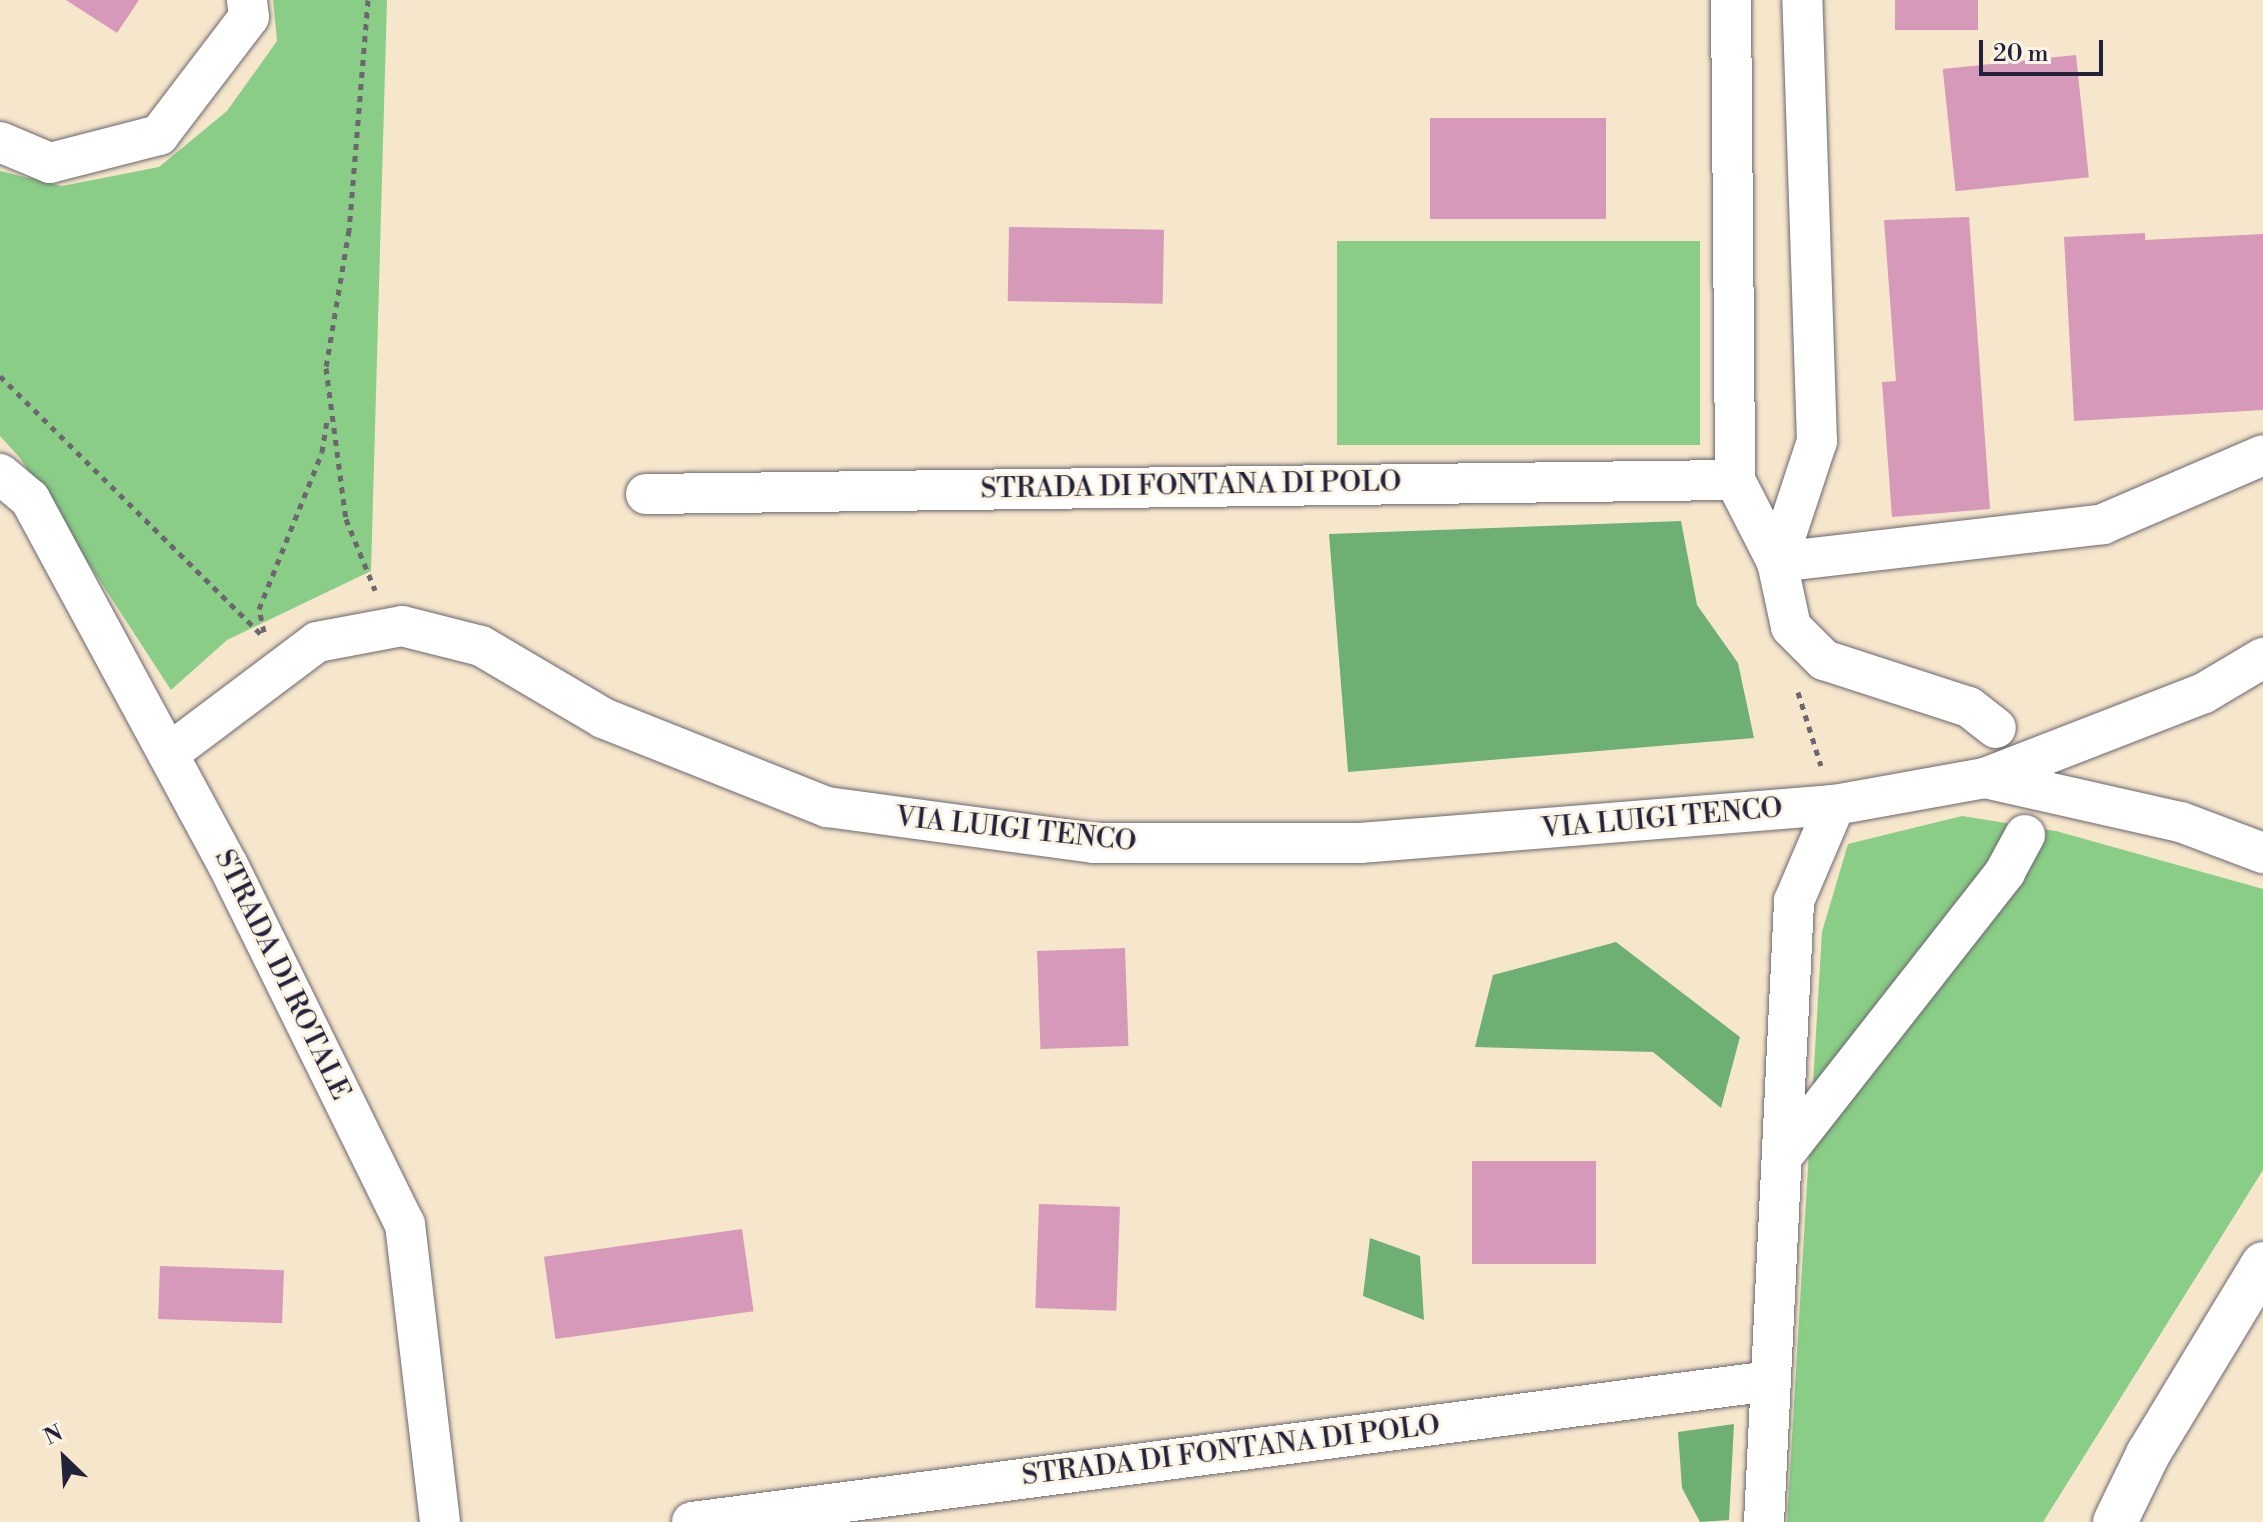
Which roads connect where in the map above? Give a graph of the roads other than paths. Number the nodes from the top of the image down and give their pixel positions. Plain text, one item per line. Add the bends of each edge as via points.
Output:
1 (247, 0) edge
2 (1731, 0) edge
3 (1802, 0) edge
4 (0, 142) edge
5 (2263, 455) edge
6 (0, 474) edge
7 (1735, 480) junction
8 (646, 494) dead end
9 (1777, 562) junction
10 (2263, 658) edge
11 (1996, 728) dead end
12 (168, 754) junction
13 (1985, 778) junction
14 (1835, 805) junction
15 (2025, 835) dead end
16 (2263, 853) edge
17 (1785, 1153) junction
18 (2263, 1264) edge
19 (1770, 1381) junction
20 (440, 1522) edge
21 (692, 1522) edge
22 (1764, 1522) edge
23 (2115, 1522) edge

1 - 4 street via 249,17 159,135 50,163
2 - 7 street
3 - 9 street via 1817,441
5 - 9 street via 2103,524
6 - 12 street, STRADA DI ROTALE via 30,499
7 - 8 street, STRADA DI FONTANA DI POLO
7 - 9 street
9 - 11 street via 1791,627 1824,660 1969,707
10 - 13 street, VIA LUIGI TENCO via 2204,693
12 - 14 street, VIA LUIGI TENCO via 317,642 402,626 481,646 603,718 827,807 905,821 1094,843 1360,843
12 - 20 street, STRADA DI ROTALE via 405,1224
13 - 14 street, VIA LUIGI TENCO
13 - 16 street, VIA LUIGI TENCO via 2181,822
14 - 17 street via 1794,901
15 - 17 street via 2005,872
17 - 19 street
18 - 23 street via 2148,1454
19 - 21 street, STRADA DI FONTANA DI POLO
19 - 22 street

